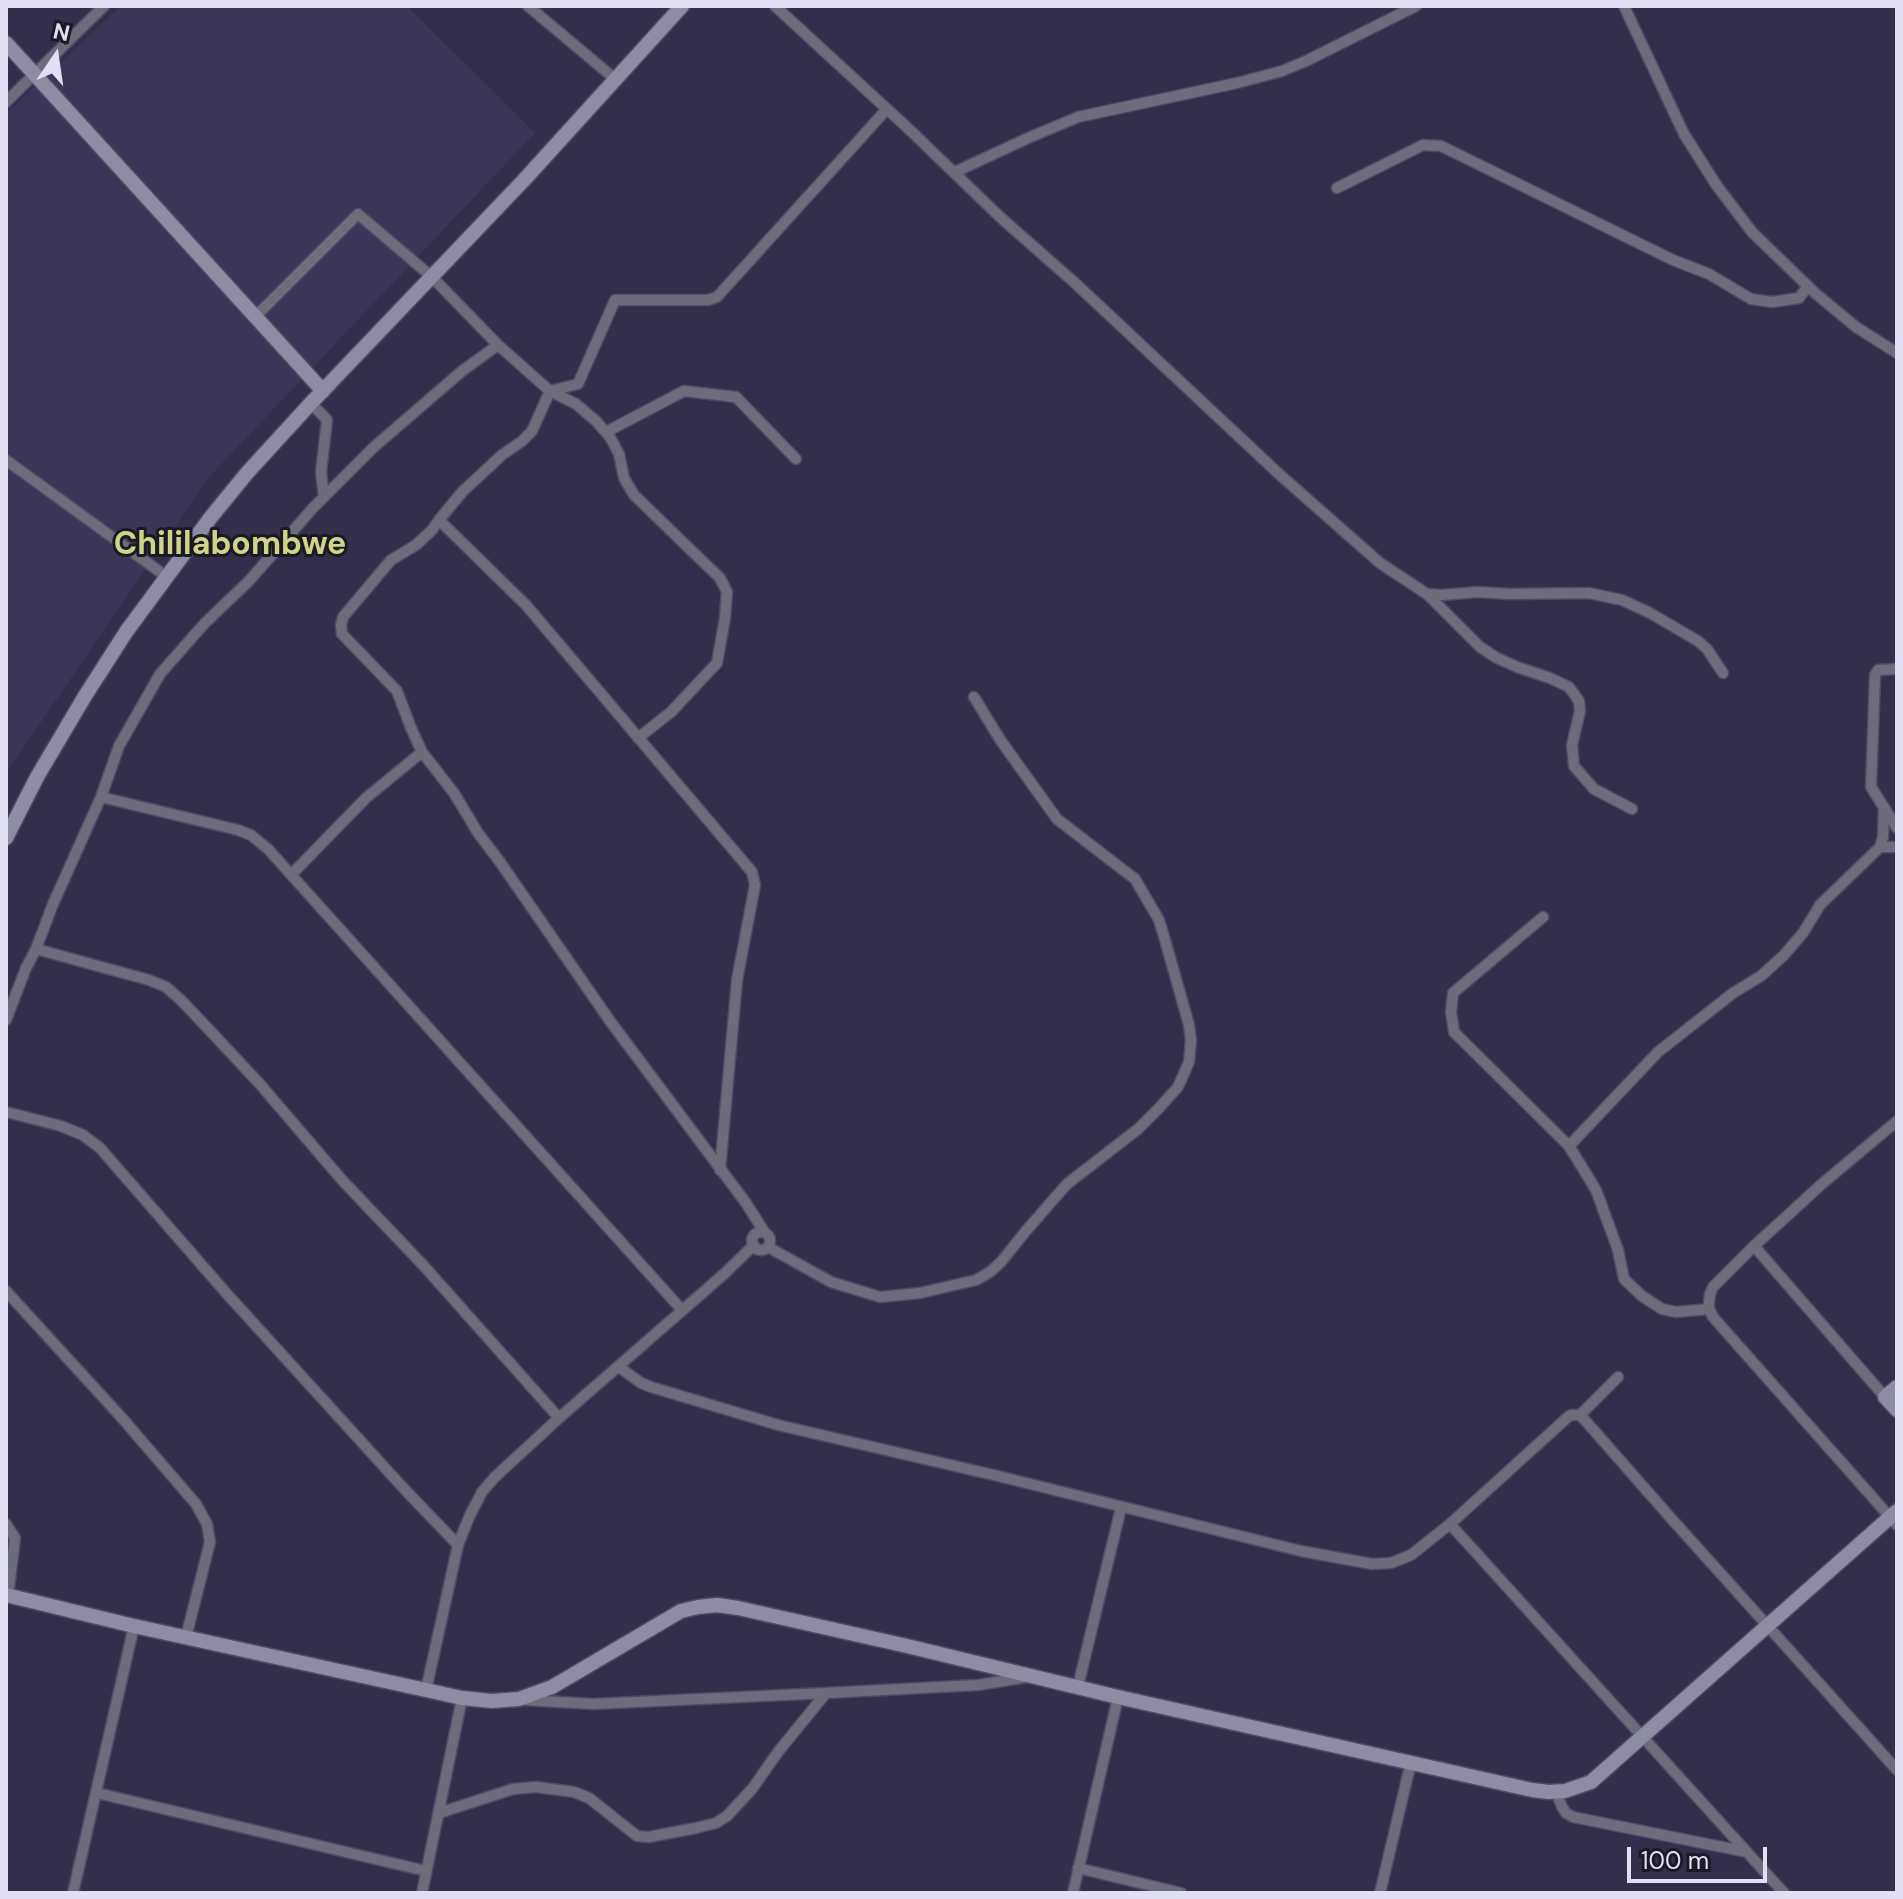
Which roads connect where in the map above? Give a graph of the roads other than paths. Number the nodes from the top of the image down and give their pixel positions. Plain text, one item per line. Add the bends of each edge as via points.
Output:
1 (104, 6) edge
2 (528, 6) edge
3 (682, 6) edge
4 (775, 6) edge
5 (1416, 6) edge
6 (1624, 6) edge
7 (6, 43) edge
8 (34, 76) junction
9 (615, 79) junction
10 (6, 102) edge
11 (887, 109) junction
12 (955, 172) junction
13 (1337, 188) dead end
14 (432, 277) junction
15 (1808, 286) junction
16 (255, 317) junction
17 (498, 345) junction
18 (1897, 353) edge
19 (323, 391) junction
20 (550, 391) junction
21 (311, 403) junction
22 (606, 432) junction
23 (796, 459) dead end
24 (6, 460) edge
25 (324, 497) junction
26 (439, 520) junction
27 (167, 577) junction
28 (1427, 594) junction
29 (1897, 669) edge
30 (1723, 673) dead end
31 (974, 697) dead end
32 (638, 738) junction
33 (422, 752) junction
34 (101, 797) junction
35 (1884, 807) junction
36 (1632, 809) dead end
37 (1897, 828) edge
38 (6, 838) edge
39 (1880, 847) junction
40 (1897, 847) edge
41 (292, 874) junction
42 (1543, 917) dead end
43 (36, 949) junction
44 (6, 1020) edge
45 (6, 1112) edge
46 (1897, 1121) edge
47 (1569, 1146) junction
48 (720, 1170) junction
49 (765, 1233) junction
50 (754, 1245) junction
51 (1754, 1246) junction
52 (768, 1247) junction
53 (6, 1291) edge
54 (1709, 1309) junction
55 (682, 1310) junction
56 (619, 1367) junction
57 (1618, 1377) dead end
58 (1891, 1392) edge
59 (1897, 1410) edge
60 (1580, 1415) junction
61 (559, 1418) junction
62 (1121, 1508) junction
63 (1895, 1518) edge
64 (6, 1524) edge
65 (1450, 1524) junction
66 (458, 1545) junction
67 (7, 1596) edge
68 (134, 1626) junction
69 (1768, 1626) junction
70 (186, 1637) junction
71 (1033, 1676) junction
72 (1078, 1686) junction
73 (426, 1690) junction
74 (826, 1693) junction
75 (1118, 1697) junction
76 (462, 1698) junction
77 (519, 1699) junction
78 (1643, 1737) junction
79 (1411, 1762) junction
80 (1897, 1770) edge
81 (1556, 1791) junction
82 (97, 1793) junction
83 (439, 1813) junction
84 (1747, 1852) junction
85 (1078, 1868) junction
86 (426, 1871) junction
87 (73, 1893) edge
88 (422, 1893) edge
89 (1073, 1893) edge
90 (1181, 1893) edge
91 (1380, 1893) edge
92 (1784, 1893) edge

1 - 8 street
2 - 9 street
3 - 9 street
4 - 11 street
5 - 12 street via 1282,71 1078,117
6 - 15 street via 1684,134 1717,186 1752,232
7 - 8 street
8 - 10 street
8 - 16 street
9 - 14 street
11 - 12 street
11 - 20 street via 717,297 615,300 578,384
12 - 28 street via 1279,474 1380,563
13 - 15 street via 1423,145 1441,146 1751,299 1799,298
14 - 16 street via 358,214
14 - 17 street
14 - 19 street
15 - 18 street
16 - 19 street
17 - 20 street
17 - 25 street via 374,447
19 - 21 street
20 - 22 street via 576,404
20 - 26 street via 532,431
21 - 25 street via 327,420
21 - 27 street via 211,517
22 - 23 street via 684,391 736,397
22 - 32 street via 634,495 720,578 727,592 717,663
24 - 27 street
25 - 34 street via 160,674 119,746
26 - 32 street via 526,605
26 - 33 street via 416,545 391,560 341,625 342,634 397,691
27 - 38 street via 85,696
28 - 30 street via 1589,593 1622,600 1698,641
28 - 36 street via 1480,647 1569,687 1580,711 1572,745 1574,766 1594,789
29 - 35 street via 1878,670 1875,675 1871,787
31 - 52 street via 1057,819 1135,879 1159,920 1183,1002 1191,1040 1189,1062 1178,1087 1159,1108 1067,1184 1001,1262 976,1280 880,1297 831,1282
32 - 48 street via 752,872 755,885 737,980
33 - 41 street via 366,798
33 - 48 street
34 - 41 street via 251,835
34 - 43 street
35 - 37 street
35 - 39 street
39 - 40 street
39 - 47 street via 1820,905 1784,955 1658,1052
41 - 55 street
42 - 47 street via 1453,993 1451,1012 1454,1032
43 - 44 street
43 - 61 street via 149,980 182,1001
45 - 66 street via 61,1126 100,1148
46 - 51 street
47 - 54 street via 1596,1190 1624,1279 1662,1309
48 - 49 street
49 - 50 street via 753,1237
49 - 52 street
50 - 52 street via 760,1250
50 - 55 street
51 - 54 street via 1713,1287
51 - 58 street
53 - 70 street via 196,1504 207,1524 210,1542
54 - 63 street
55 - 56 street
56 - 61 street
56 - 62 street via 641,1383 778,1425
57 - 60 street
58 - 59 street
60 - 65 street via 1568,1417
60 - 69 street
61 - 66 street via 482,1492
62 - 65 street via 1372,1564 1403,1559
62 - 72 street
63 - 69 street
64 - 67 street via 15,1538
65 - 78 street
66 - 73 street
67 - 68 street
68 - 70 street
68 - 82 street
69 - 78 street
69 - 80 street
70 - 73 street
71 - 72 street
71 - 74 street via 978,1685
71 - 77 street via 717,1605 681,1611 552,1687
72 - 75 street
73 - 76 street
74 - 77 street via 593,1704
74 - 83 street via 752,1789 716,1823 637,1836 589,1798 536,1787 513,1789
75 - 79 street
75 - 85 street
76 - 77 street
76 - 83 street
78 - 81 street via 1591,1782
78 - 84 street
79 - 81 street
79 - 91 street
81 - 84 street via 1573,1817
82 - 86 street
82 - 87 street
83 - 86 street
84 - 92 street
85 - 89 street
85 - 90 street
86 - 88 street

